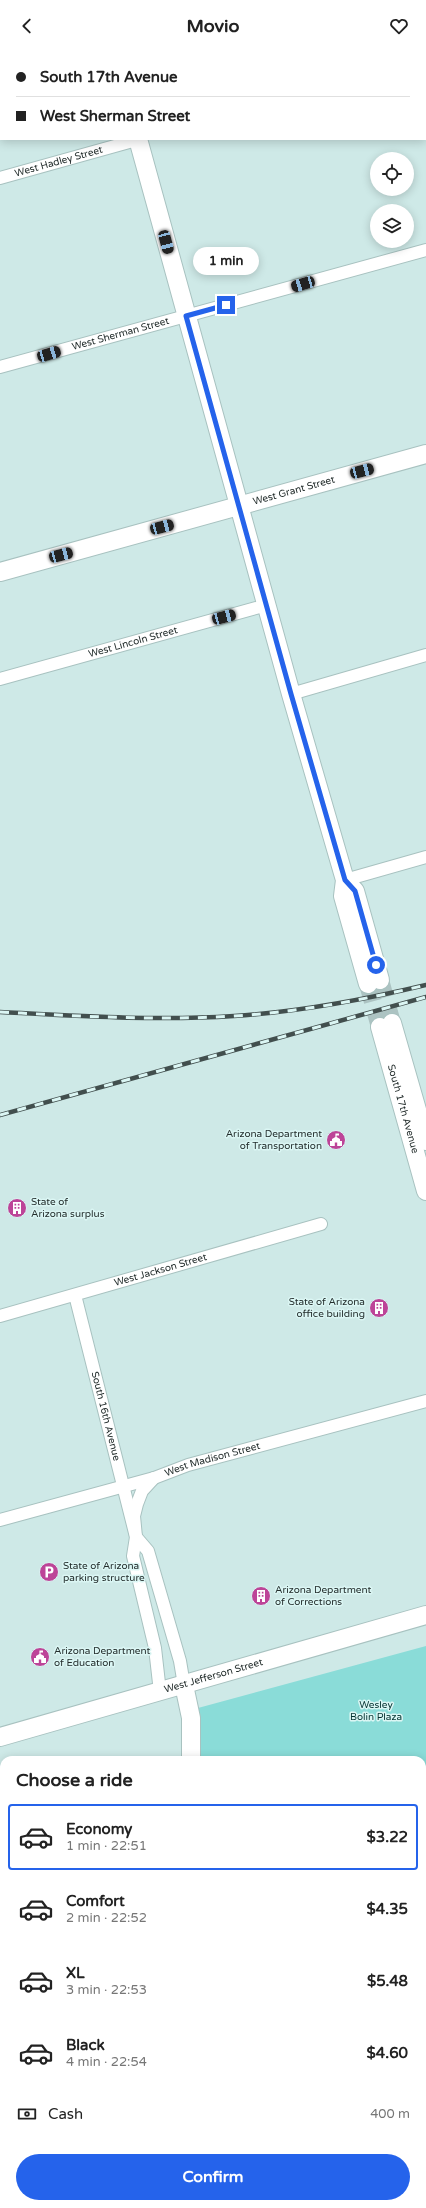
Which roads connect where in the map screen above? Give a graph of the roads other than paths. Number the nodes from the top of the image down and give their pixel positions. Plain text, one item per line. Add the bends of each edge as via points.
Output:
1 (135, 140) edge
2 (139, 140) edge
3 (0, 178) edge
4 (426, 250) edge
5 (186, 316) junction
6 (0, 367) edge
7 (426, 454) edge
8 (239, 506) junction
9 (0, 572) edge
10 (267, 605) junction
11 (426, 655) edge
12 (0, 679) edge
13 (291, 694) junction
14 (426, 857) edge
15 (345, 880) junction
16 (374, 982) tunnel mouth
17 (426, 1141) edge
18 (426, 1191) edge
19 (321, 1224) dead end
20 (75, 1295) junction
21 (0, 1316) edge
22 (426, 1401) edge
23 (154, 1478) junction
24 (125, 1486) junction
25 (0, 1520) edge
26 (136, 1537) junction
27 (426, 1615) edge
28 (184, 1685) junction
29 (160, 1692) junction
30 (0, 1737) edge
31 (191, 1756) edge

1 - 3 street, West Hadley Street
2 - 5 main road
4 - 5 street, West Sherman Street
5 - 6 street, West Sherman Street
5 - 8 main road
7 - 8 main road, West Grant Street
8 - 9 main road, West Grant Street
8 - 10 main road
10 - 12 street, West Lincoln Street
10 - 13 main road
11 - 13 street
13 - 15 main road
14 - 15 street
15 - 16 main road via 355,891
17 - 18 main road, South 17th Avenue via 386,1025
19 - 20 street, West Jackson Street
20 - 21 street, West Jackson Street
20 - 24 street, South 16th Avenue
22 - 23 street, West Madison Street via 188,1465
23 - 24 street, West Madison Street
23 - 26 street, South 16th Avenue via 142,1492 137,1504 134,1516
24 - 25 street, West Madison Street
24 - 26 street, South 16th Avenue
26 - 28 street, South 16th Avenue via 148,1551 180,1661
26 - 29 street, South 16th Avenue via 133,1556 155,1648
27 - 28 main road, West Jefferson Street
28 - 29 main road, West Jefferson Street
28 - 31 main road via 191,1718
29 - 30 main road, West Jefferson Street

